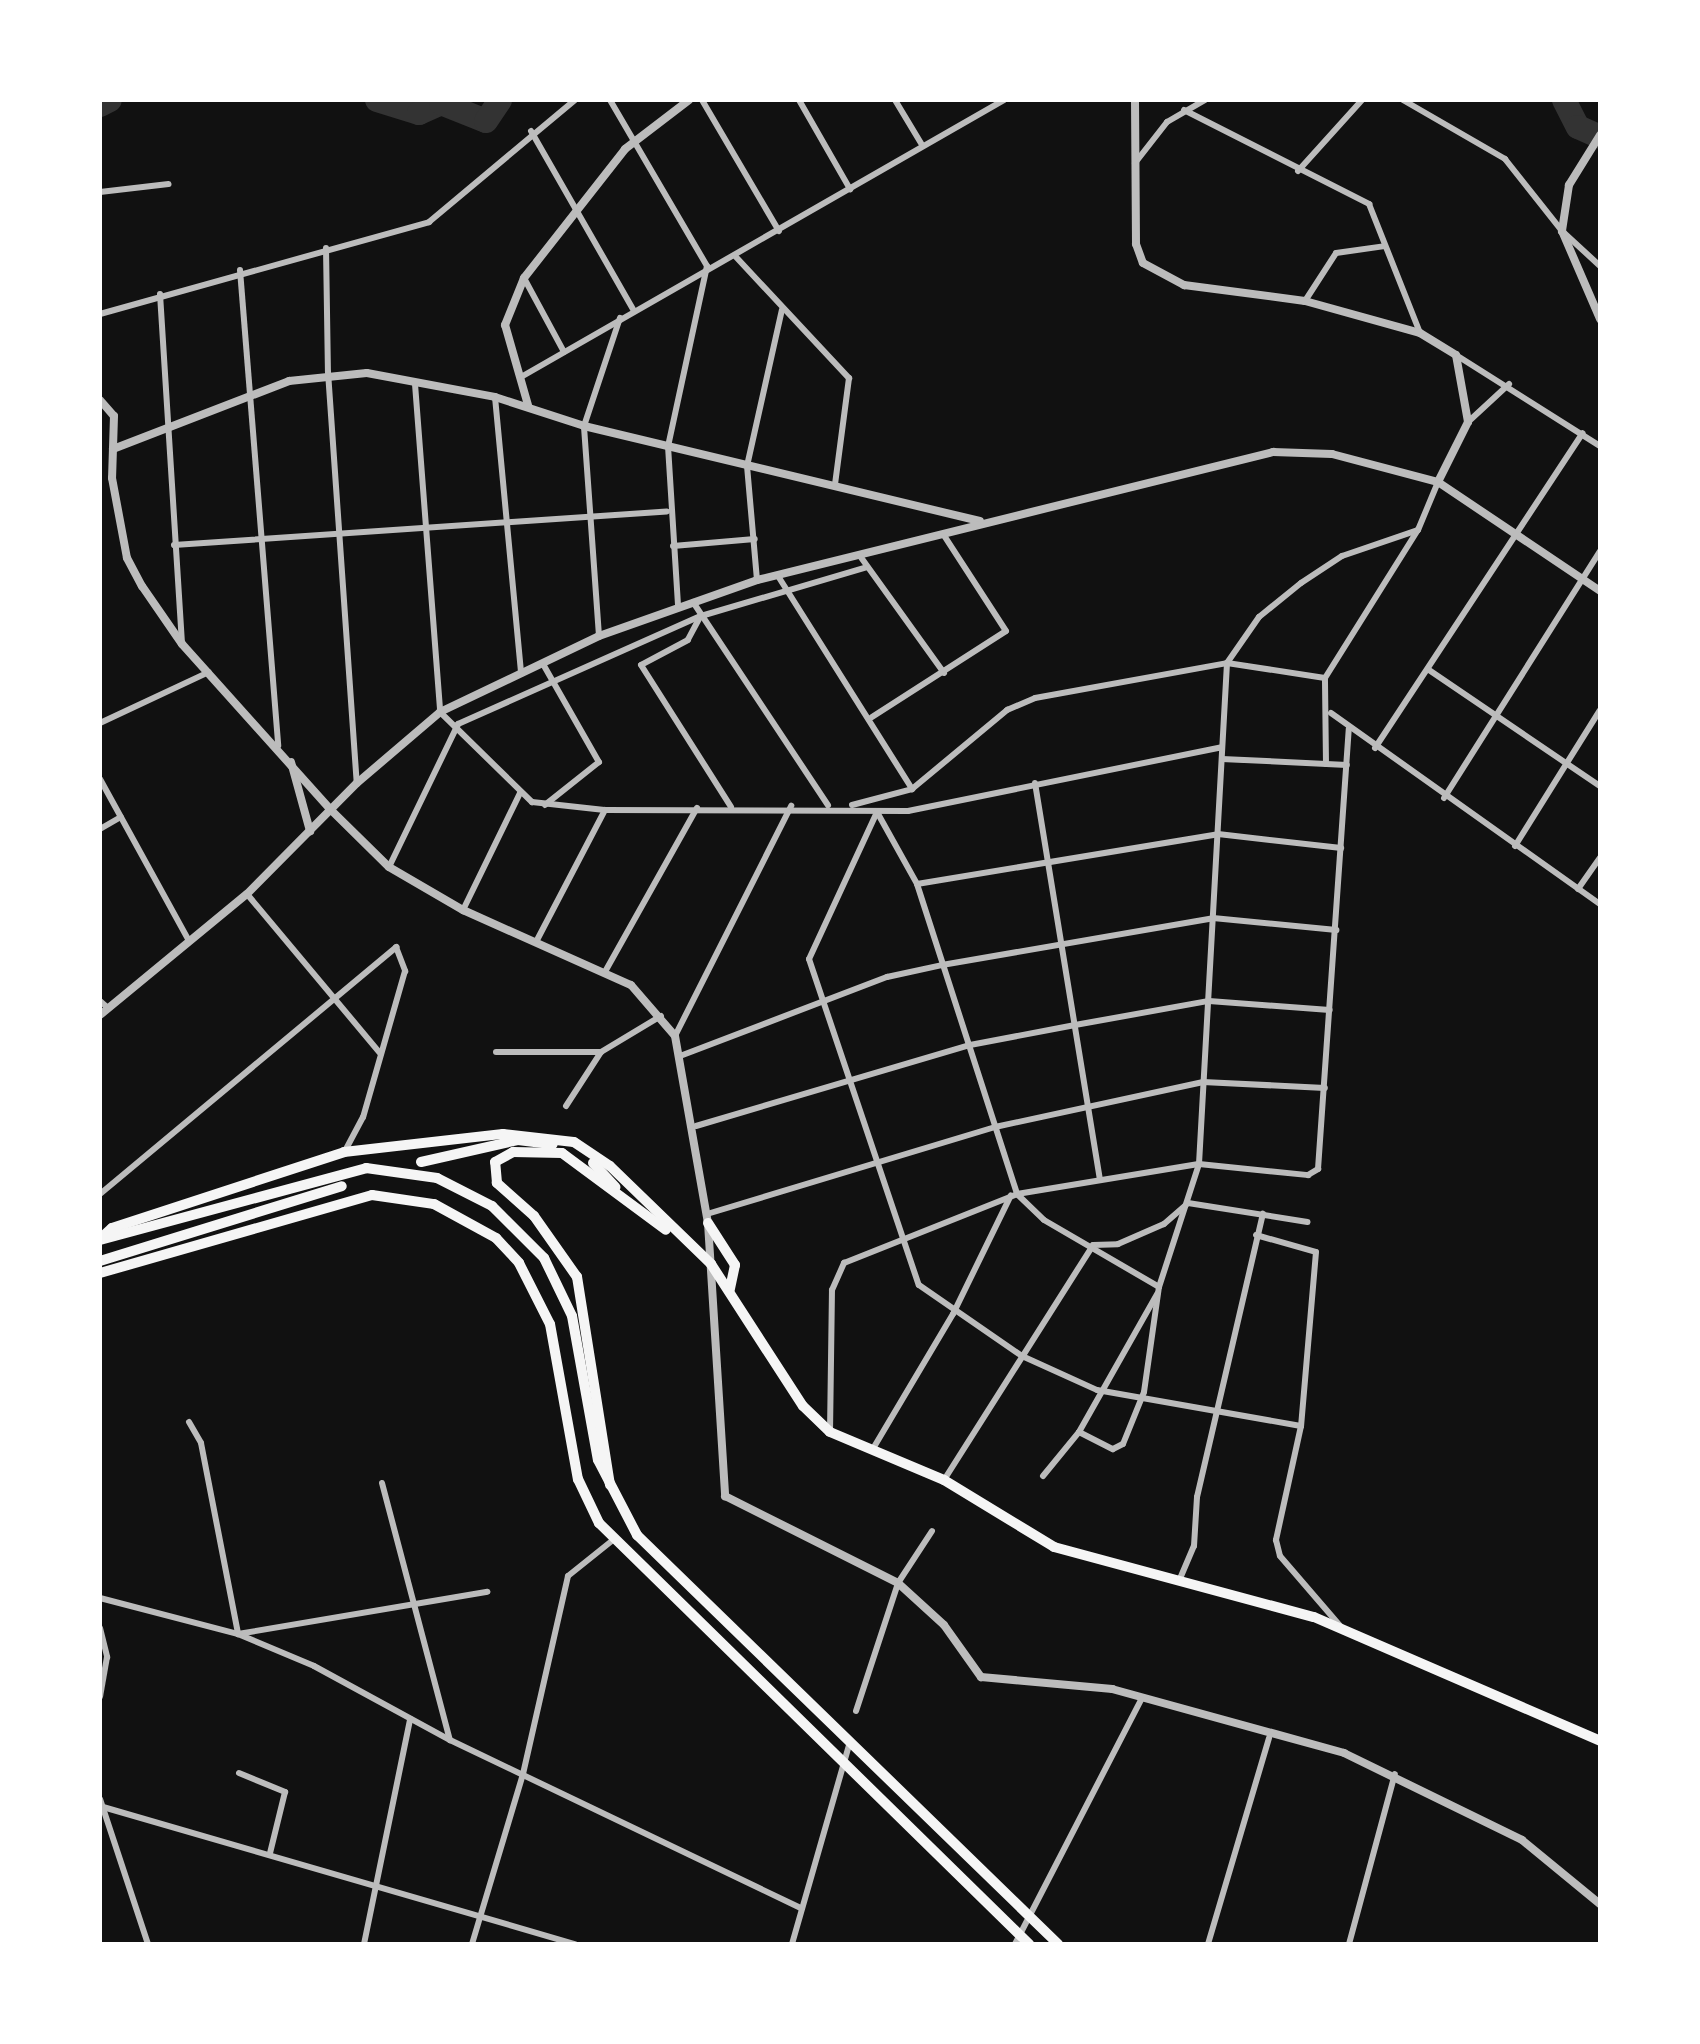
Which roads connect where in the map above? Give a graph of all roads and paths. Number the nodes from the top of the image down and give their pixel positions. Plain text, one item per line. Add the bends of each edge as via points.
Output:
1 (575, 100) edge
2 (610, 100) edge
3 (689, 100) edge
4 (702, 100) edge
5 (799, 100) edge
6 (895, 100) edge
7 (1004, 100) edge
8 (1135, 100) edge
9 (1205, 100) edge
10 (1362, 100) edge
11 (1403, 100) edge
12 (993, 103) edge
13 (1184, 110) junction
14 (531, 131) junction
15 (1600, 135) edge
16 (636, 138) junction
17 (922, 145) junction
18 (1133, 166) junction
19 (1298, 171) junction
20 (169, 184) dead end
21 (850, 189) junction
22 (100, 192) edge
23 (577, 210) junction
24 (779, 231) junction
25 (1562, 231) junction
26 (1385, 246) junction
27 (326, 248) junction
28 (736, 257) junction
29 (707, 266) junction
30 (1600, 266) edge
31 (240, 270) junction
32 (524, 278) junction
33 (160, 294) junction
34 (1305, 301) junction
35 (633, 309) junction
36 (782, 310) junction
37 (100, 314) edge
38 (621, 317) junction
39 (1600, 319) edge
40 (1420, 333) junction
41 (564, 352) junction
42 (1456, 355) junction
43 (328, 372) junction
44 (521, 377) junction
45 (415, 384) junction
46 (1509, 384) junction
47 (495, 397) junction
48 (247, 398) junction
49 (100, 400) edge
50 (528, 405) junction
51 (1468, 422) junction
52 (584, 426) junction
53 (168, 429) junction
54 (1583, 433) junction
55 (668, 446) junction
56 (1600, 446) edge
57 (113, 449) junction
58 (747, 466) junction
59 (1438, 482) junction
60 (835, 484) junction
61 (667, 511) junction
62 (588, 518) junction
63 (981, 521) junction
64 (505, 524) junction
65 (1418, 530) junction
66 (425, 533) junction
67 (943, 534) junction
68 (1515, 536) junction
69 (341, 538) junction
70 (755, 539) junction
71 (259, 544) junction
72 (174, 545) junction
73 (673, 546) junction
74 (1600, 551) edge
75 (860, 556) junction
76 (867, 567) junction
77 (778, 576) junction
78 (1583, 578) junction
79 (757, 580) junction
80 (786, 591) junction
81 (1600, 591) edge
82 (692, 601) junction
83 (678, 605) junction
84 (701, 616) junction
85 (599, 636) junction
86 (182, 644) junction
87 (1227, 663) junction
88 (543, 664) junction
89 (1429, 670) junction
90 (209, 672) junction
91 (944, 673) junction
92 (521, 674) junction
93 (1325, 678) junction
94 (553, 680) junction
95 (1600, 710) edge
96 (440, 712) junction
97 (1331, 713) junction
98 (1498, 716) junction
99 (872, 717) junction
100 (100, 723) edge
101 (458, 724) junction
102 (1349, 729) junction
103 (278, 745) junction
104 (1222, 747) junction
105 (1375, 748) junction
106 (290, 757) junction
107 (1222, 759) junction
108 (1566, 762) junction
109 (1326, 764) junction
110 (1347, 765) junction
111 (100, 779) edge
112 (357, 783) junction
113 (1035, 783) junction
114 (1600, 786) edge
115 (912, 789) junction
116 (520, 793) junction
117 (1444, 798) junction
118 (545, 805) junction
119 (828, 805) junction
120 (791, 806) junction
121 (848, 806) junction
122 (731, 807) junction
123 (697, 808) junction
124 (331, 810) junction
125 (605, 810) junction
126 (877, 812) junction
127 (121, 817) junction
128 (100, 829) edge
129 (310, 831) junction
130 (1218, 834) junction
131 (1515, 846) junction
132 (1341, 848) junction
133 (1600, 858) edge
134 (1048, 863) junction
135 (389, 867) junction
136 (917, 884) junction
137 (1578, 889) junction
138 (247, 894) junction
139 (1600, 904) edge
140 (463, 910) junction
141 (1213, 918) junction
142 (1336, 930) junction
143 (188, 939) junction
144 (536, 942) junction
145 (1061, 946) junction
146 (942, 965) junction
147 (606, 970) junction
148 (334, 999) junction
149 (100, 1001) edge
150 (1209, 1001) junction
151 (824, 1005) junction
152 (108, 1008) junction
153 (1330, 1010) junction
154 (100, 1015) edge
155 (661, 1016) junction
156 (1075, 1025) junction
157 (675, 1036) junction
158 (970, 1045) junction
159 (496, 1052) dead end
160 (601, 1052) junction
161 (380, 1053) junction
162 (680, 1056) junction
163 (849, 1079) junction
164 (1203, 1082) junction
165 (1325, 1088) junction
166 (566, 1106) dead end
167 (1088, 1107) junction
168 (696, 1126) junction
169 (995, 1127) junction
170 (344, 1152) junction
171 (421, 1162) dead end
172 (874, 1163) junction
173 (1199, 1164) junction
174 (1100, 1180) junction
175 (342, 1186) dead end
176 (615, 1187) junction
177 (100, 1194) edge
178 (1014, 1195) junction
179 (1188, 1203) junction
180 (1263, 1214) junction
181 (708, 1218) junction
182 (1308, 1222) dead end
183 (1256, 1235) junction
184 (902, 1237) junction
185 (100, 1240) edge
186 (685, 1245) junction
187 (1093, 1245) junction
188 (100, 1261) edge
189 (711, 1264) junction
190 (100, 1273) edge
191 (730, 1289) junction
192 (1158, 1290) junction
193 (953, 1314) junction
194 (1022, 1356) junction
195 (1097, 1390) junction
196 (1144, 1392) junction
197 (1218, 1406) junction
198 (189, 1422) dead end
199 (1301, 1426) junction
200 (830, 1432) junction
201 (1079, 1432) junction
202 (874, 1447) junction
203 (1043, 1476) dead end
204 (944, 1480) junction
205 (382, 1483) dead end
206 (610, 1485) junction
207 (932, 1531) dead end
208 (613, 1540) junction
209 (1179, 1581) junction
210 (898, 1583) junction
211 (487, 1592) dead end
212 (100, 1598) edge
213 (417, 1606) junction
214 (100, 1628) edge
215 (1343, 1630) junction
216 (238, 1634) junction
217 (100, 1696) edge
218 (1142, 1698) junction
219 (856, 1711) dead end
220 (410, 1719) junction
221 (1269, 1738) junction
222 (450, 1740) junction
223 (1600, 1740) edge
224 (850, 1742) junction
225 (843, 1767) junction
226 (239, 1773) dead end
227 (523, 1774) junction
228 (1395, 1774) junction
229 (100, 1799) edge
230 (103, 1807) junction
231 (270, 1853) junction
232 (379, 1885) junction
233 (1600, 1904) edge
234 (802, 1909) junction
235 (480, 1913) junction
236 (1029, 1915) junction
237 (1017, 1939) edge
238 (148, 1944) edge
239 (364, 1944) edge
240 (472, 1944) edge
241 (576, 1944) edge
242 (792, 1944) edge
243 (1029, 1944) edge
244 (1058, 1944) edge
245 (1208, 1944) edge
246 (1349, 1944) edge

1 - 14 street
2 - 16 street
3 - 16 street
4 - 24 street
5 - 21 street
6 - 17 street
7 - 12 street
8 - 18 street
9 - 13 street
10 - 19 street
11 - 25 street via 1505,159
12 - 17 street
13 - 18 street
13 - 19 street
14 - 23 street
14 - 27 street via 512,157 429,222
15 - 25 street via 1562,208
16 - 23 street
16 - 29 street
17 - 21 street
18 - 34 street via 1136,244 1159,277
19 - 26 street via 1369,204
20 - 22 street
21 - 24 street
23 - 32 street
23 - 35 street
24 - 28 street
25 - 30 street
25 - 39 street
26 - 34 street via 1336,253
26 - 40 street
27 - 31 street
27 - 43 street
28 - 29 street
28 - 36 street
29 - 35 street
29 - 55 street
31 - 33 street
31 - 48 street
32 - 41 street
32 - 44 street via 505,325
33 - 37 street
33 - 53 street
34 - 40 street
35 - 38 street
36 - 58 street
36 - 60 street via 853,388
38 - 41 street
38 - 52 street
40 - 42 street
41 - 44 street
42 - 46 street
42 - 51 street
43 - 45 street
43 - 48 street
43 - 69 street
44 - 50 street
45 - 47 street
45 - 66 street
46 - 51 street
46 - 54 street
47 - 50 street
47 - 64 street
48 - 53 street
48 - 71 street
49 - 57 street via 114,416
50 - 52 street
51 - 59 street
52 - 55 street
52 - 62 street
53 - 57 street
53 - 72 street
54 - 56 street
54 - 68 street
55 - 58 street
55 - 61 street
57 - 86 street via 127,558
58 - 60 street
58 - 70 street
59 - 63 street via 1332,454 1273,452
59 - 65 street
59 - 68 street
60 - 63 street
61 - 62 street
61 - 73 street
62 - 64 street
62 - 85 street
63 - 67 street
64 - 66 street
64 - 92 street
65 - 87 street via 1342,556 1301,583 1259,617
65 - 93 street
66 - 69 street
66 - 96 street
67 - 75 street
67 - 91 street via 1006,631
68 - 78 street
68 - 89 street
69 - 71 street
69 - 112 street
70 - 73 street
70 - 79 street
71 - 72 street
71 - 103 street
72 - 86 street
73 - 83 street
74 - 78 street
75 - 76 street
75 - 77 street
76 - 80 street
76 - 91 street
77 - 79 street
77 - 80 street
78 - 81 street
78 - 98 street
79 - 82 street
80 - 84 street
80 - 99 street
82 - 83 street
82 - 84 street
83 - 85 street
84 - 94 street
84 - 119 street
84 - 122 street via 688,640 641,665
85 - 88 street
86 - 90 street
87 - 93 street
87 - 104 street
87 - 115 street via 1035,698 1007,710
88 - 92 street
88 - 94 street
89 - 98 street
89 - 105 street
90 - 100 street
90 - 103 street
91 - 99 street
92 - 96 street
93 - 97 street
94 - 101 street
94 - 118 street via 599,762
95 - 108 street
96 - 101 street
96 - 112 street
97 - 102 street
97 - 109 street
98 - 108 street
98 - 117 street
99 - 115 street
101 - 116 street
101 - 135 street
102 - 105 street
102 - 110 street
103 - 106 street
104 - 107 street
104 - 113 street
105 - 117 street
106 - 124 street
106 - 129 street
107 - 109 street
107 - 130 street
108 - 114 street
108 - 131 street
109 - 110 street
110 - 132 street
111 - 127 street
112 - 124 street
113 - 126 street
113 - 134 street
115 - 121 street
116 - 118 street
116 - 140 street
117 - 131 street
118 - 125 street
119 - 120 street
119 - 121 street
120 - 122 street
120 - 157 street
121 - 126 street
122 - 123 street
123 - 125 street
123 - 147 street
124 - 129 street
124 - 135 street
125 - 144 street
126 - 136 street
126 - 151 street via 809,959
127 - 128 street
127 - 143 street
129 - 138 street
130 - 132 street
130 - 134 street
130 - 141 street
131 - 137 street
132 - 142 street
133 - 137 street
134 - 136 street
134 - 145 street
135 - 140 street
136 - 146 street
137 - 139 street
138 - 143 street
138 - 148 street
140 - 144 street
141 - 142 street
141 - 145 street
141 - 150 street
142 - 153 street
143 - 152 street
144 - 147 street
145 - 146 street
145 - 156 street
146 - 151 street via 887,977
146 - 158 street
147 - 155 street
148 - 161 street
148 - 161 street via 386,949 404,954
148 - 177 street
149 - 152 street
150 - 153 street
150 - 156 street
150 - 164 street
151 - 162 street
151 - 163 street
152 - 154 street
153 - 165 street
155 - 157 street
155 - 160 street
156 - 158 street
156 - 167 street
157 - 162 street
158 - 163 street
158 - 169 street
159 - 160 street
160 - 166 street
161 - 170 street via 363,1117
162 - 168 street
163 - 168 street
163 - 172 street
164 - 165 street
164 - 167 street
164 - 173 street
165 - 173 street via 1318,1169 1308,1175
167 - 169 street
167 - 174 street
168 - 181 street
169 - 172 street
169 - 178 street
170 - 185 main road via 112,1228
170 - 186 main road via 503,1134 574,1142 635,1188
171 - 176 main road via 518,1140 547,1143 602,1168
172 - 181 street
172 - 184 street
173 - 174 street
173 - 179 street
174 - 178 street
175 - 188 main road
176 - 186 main road
176 - 206 main road via 562,1153 513,1152 495,1162 497,1183 534,1216 577,1277
178 - 184 street
178 - 187 street via 1044,1220
178 - 193 street
179 - 180 street
179 - 187 street via 1164,1224 1118,1244
179 - 192 street
180 - 182 street
180 - 183 street
181 - 189 street
181 - 191 main road via 735,1265
183 - 197 street
183 - 199 street via 1316,1252
184 - 193 street via 919,1285
184 - 200 street via 836,1270
185 - 206 main road via 366,1168 437,1178 492,1206 544,1258 572,1316 598,1460
186 - 189 main road
187 - 192 street
187 - 194 street
189 - 191 main road
189 - 210 street via 720,1490
190 - 208 main road via 372,1195 403,1195 461,1215 496,1238 538,1294 558,1357 578,1479
191 - 200 main road via 803,1406
192 - 195 street
192 - 196 street
193 - 194 street
193 - 202 street
194 - 195 street
194 - 204 street
195 - 196 street
195 - 201 street
196 - 197 street
196 - 201 street via 1118,1449
197 - 199 street
197 - 209 street via 1197,1497 1194,1546
198 - 216 street via 201,1443
199 - 215 street via 1277,1549
200 - 202 main road
201 - 203 street
202 - 204 main road
204 - 209 main road via 1054,1547
205 - 213 street
206 - 224 main road via 637,1535 671,1573
207 - 210 street
208 - 225 main road
208 - 227 street via 568,1576
209 - 215 main road
210 - 218 street via 944,1625 981,1677
210 - 219 street
211 - 213 street
212 - 216 street
213 - 216 street
213 - 222 street
214 - 217 street via 107,1657
215 - 223 main road
216 - 220 street
218 - 221 street
218 - 236 street
220 - 222 street
220 - 232 street
221 - 228 street via 1344,1753
221 - 245 street
222 - 227 street
224 - 225 street
224 - 236 main road
225 - 234 street
225 - 237 main road
226 - 231 street via 285,1792
227 - 234 street
227 - 235 street
228 - 233 street via 1522,1840
228 - 246 street
229 - 230 street
230 - 231 street
230 - 238 street
231 - 232 street
232 - 235 street
232 - 239 street
234 - 242 street
235 - 240 street
235 - 241 street
236 - 237 street
236 - 244 main road
237 - 243 main road

